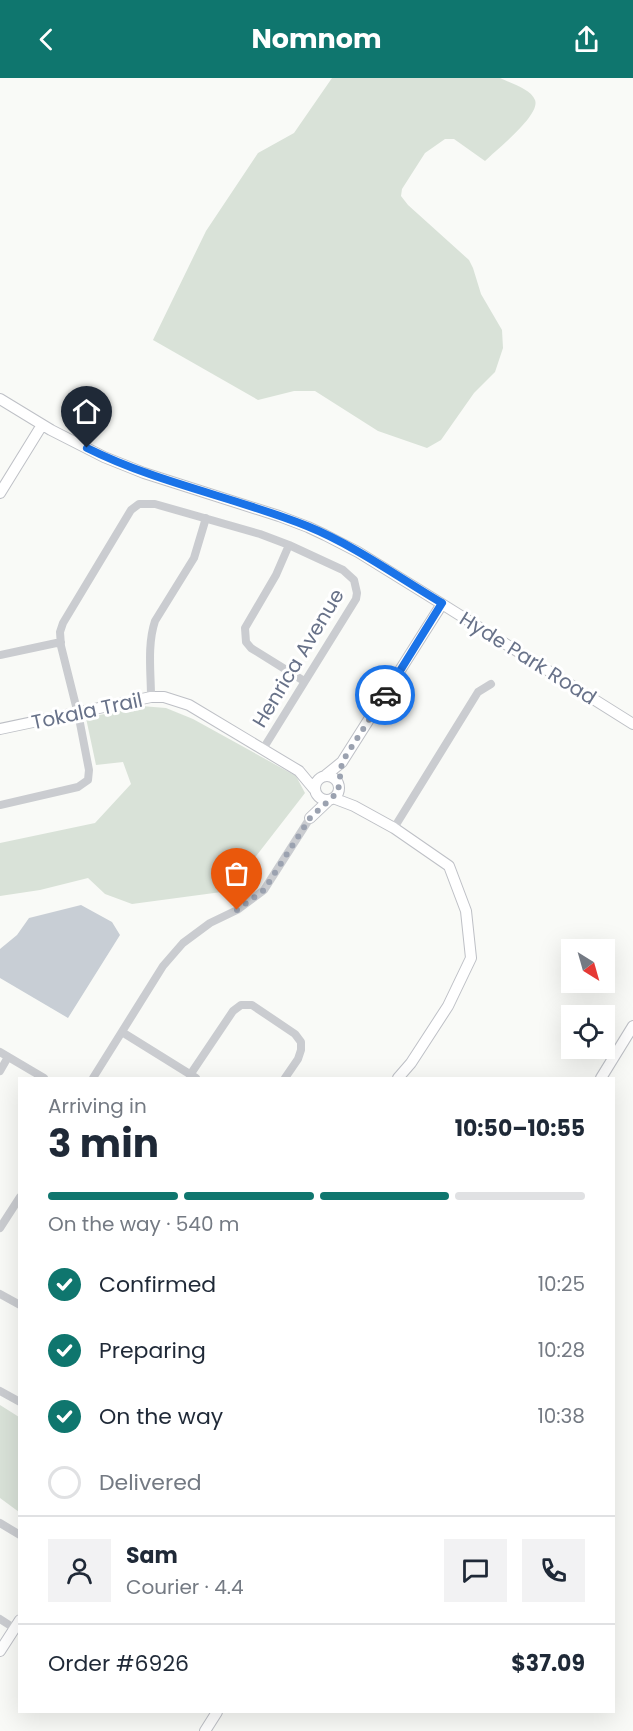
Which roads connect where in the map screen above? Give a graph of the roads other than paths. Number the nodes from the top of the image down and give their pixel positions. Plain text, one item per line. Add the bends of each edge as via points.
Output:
1 (0, 399) edge
2 (42, 425) junction
3 (0, 493) edge
4 (207, 518) junction
5 (289, 545) junction
6 (442, 603) junction
7 (61, 642) junction
8 (0, 655) edge
9 (304, 681) junction
10 (491, 684) dead end
11 (151, 697) junction
12 (78, 713) junction
13 (633, 724) edge
14 (0, 729) edge
15 (263, 749) junction
16 (342, 762) junction
17 (299, 771) junction
18 (324, 776) junction
19 (339, 786) junction
20 (315, 791) junction
21 (331, 799) junction
22 (0, 805) edge
23 (354, 806) junction
24 (310, 818) junction
25 (393, 828) junction
26 (633, 1026) edge
27 (122, 1032) junction
28 (0, 1052) edge
29 (8, 1057) junction
30 (0, 1071) edge
31 (42, 1077) edge
32 (94, 1077) edge
33 (193, 1077) edge
34 (286, 1077) edge
35 (399, 1077) edge
36 (602, 1077) edge
37 (18, 1200) edge
38 (0, 1228) edge
39 (0, 1294) edge
40 (18, 1304) edge
41 (0, 1391) edge
42 (18, 1401) edge
43 (0, 1522) edge
44 (18, 1534) edge
45 (0, 1619) edge
46 (17, 1624) edge
47 (0, 1651) edge
48 (217, 1713) edge
49 (206, 1731) edge

1 - 2 street, Hyde Park Road
2 - 3 street
2 - 6 street, Hyde Park Road via 144,473 308,526
4 - 5 street, Henrica Avenue
4 - 7 street, Henrica Avenue via 155,504 139,504 131,510 63,623
4 - 11 street via 194,558 152,629
5 - 9 street via 245,628 245,636 251,648
5 - 9 street, Henrica Avenue via 343,570 357,586 356,599
6 - 13 street, Hyde Park Road
6 - 16 street
7 - 8 street
7 - 12 street, Henrica Avenue
9 - 15 street, Henrica Avenue
10 - 25 street via 477,692
11 - 12 street, Tokala Trail
11 - 15 street, Tokala Trail via 189,705
12 - 14 street, Tokala Trail
12 - 22 street, Henrica Avenue via 88,780 78,787
15 - 17 street, Tokala Trail
16 - 18 street
16 - 19 street
17 - 18 street, Tokala Trail
17 - 20 street, Tokala Trail
18 - 19 street via 334,777
18 - 20 street via 316,781
19 - 21 street
19 - 23 street
20 - 21 street via 321,799
20 - 24 street
21 - 23 street
21 - 24 street
23 - 25 street
24 - 27 street via 264,890 183,943 163,966
25 - 35 street via 449,866 466,911 471,958 448,1006
26 - 36 street
27 - 32 street
27 - 33 street
28 - 29 street
29 - 30 street
29 - 31 street
33 - 34 street via 233,1011 241,1005 252,1005 301,1042 302,1050
37 - 38 street
39 - 40 street
41 - 42 street
43 - 44 street
45 - 46 street
46 - 47 street
48 - 49 street

